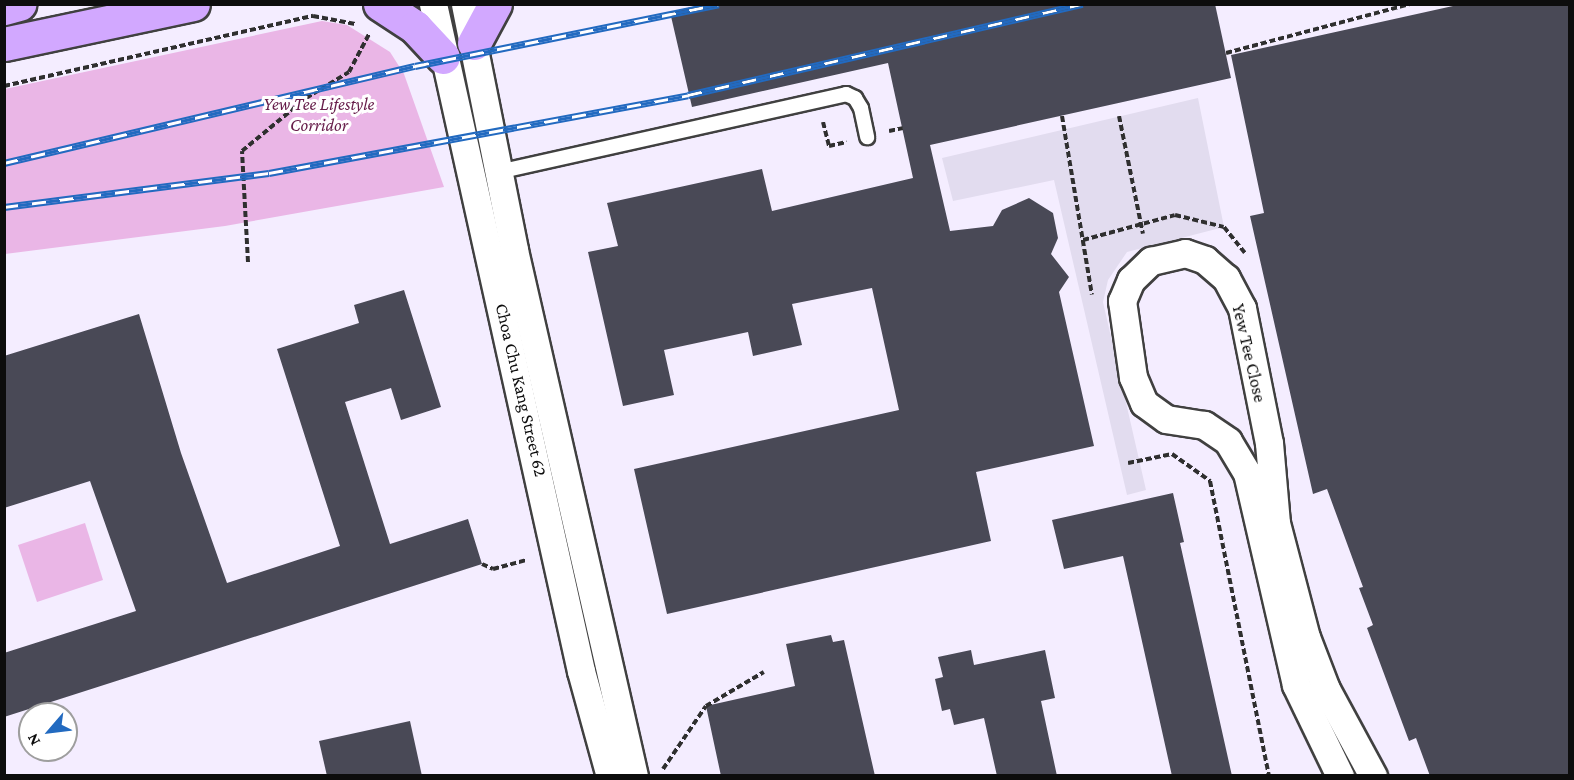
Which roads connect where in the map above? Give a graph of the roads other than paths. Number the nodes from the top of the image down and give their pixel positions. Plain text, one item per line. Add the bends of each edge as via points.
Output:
1 (19, 4) edge
2 (192, 4) edge
3 (433, 4) edge
4 (465, 4) edge
5 (495, 4) edge
6 (4, 8) edge
7 (375, 18) edge
8 (474, 43) junction
9 (4, 45) edge
10 (443, 57) junction
11 (867, 137) dead end
12 (498, 172) junction
13 (609, 776) edge
14 (634, 776) edge
15 (1340, 776) edge
16 (1373, 776) edge

1 - 6 main road
2 - 9 main road
3 - 10 street, Choa Chu Kang Street 62
4 - 8 street, Choa Chu Kang Street 62
5 - 8 main road
7 - 10 main road via 415,27
8 - 12 street, Choa Chu Kang Street 62
10 - 13 street, Choa Chu Kang Street 62 via 533,441 581,671
11 - 12 lane via 861,108 855,98 846,94
12 - 14 street, Choa Chu Kang Street 62
15 - 16 street, Yew Tee Close via 1296,685 1247,473 1228,441 1204,425 1166,419 1143,402 1133,377 1122,301 1131,280 1151,261 1185,254 1205,260 1226,278 1242,308 1269,443 1276,523 1306,636 1326,689

